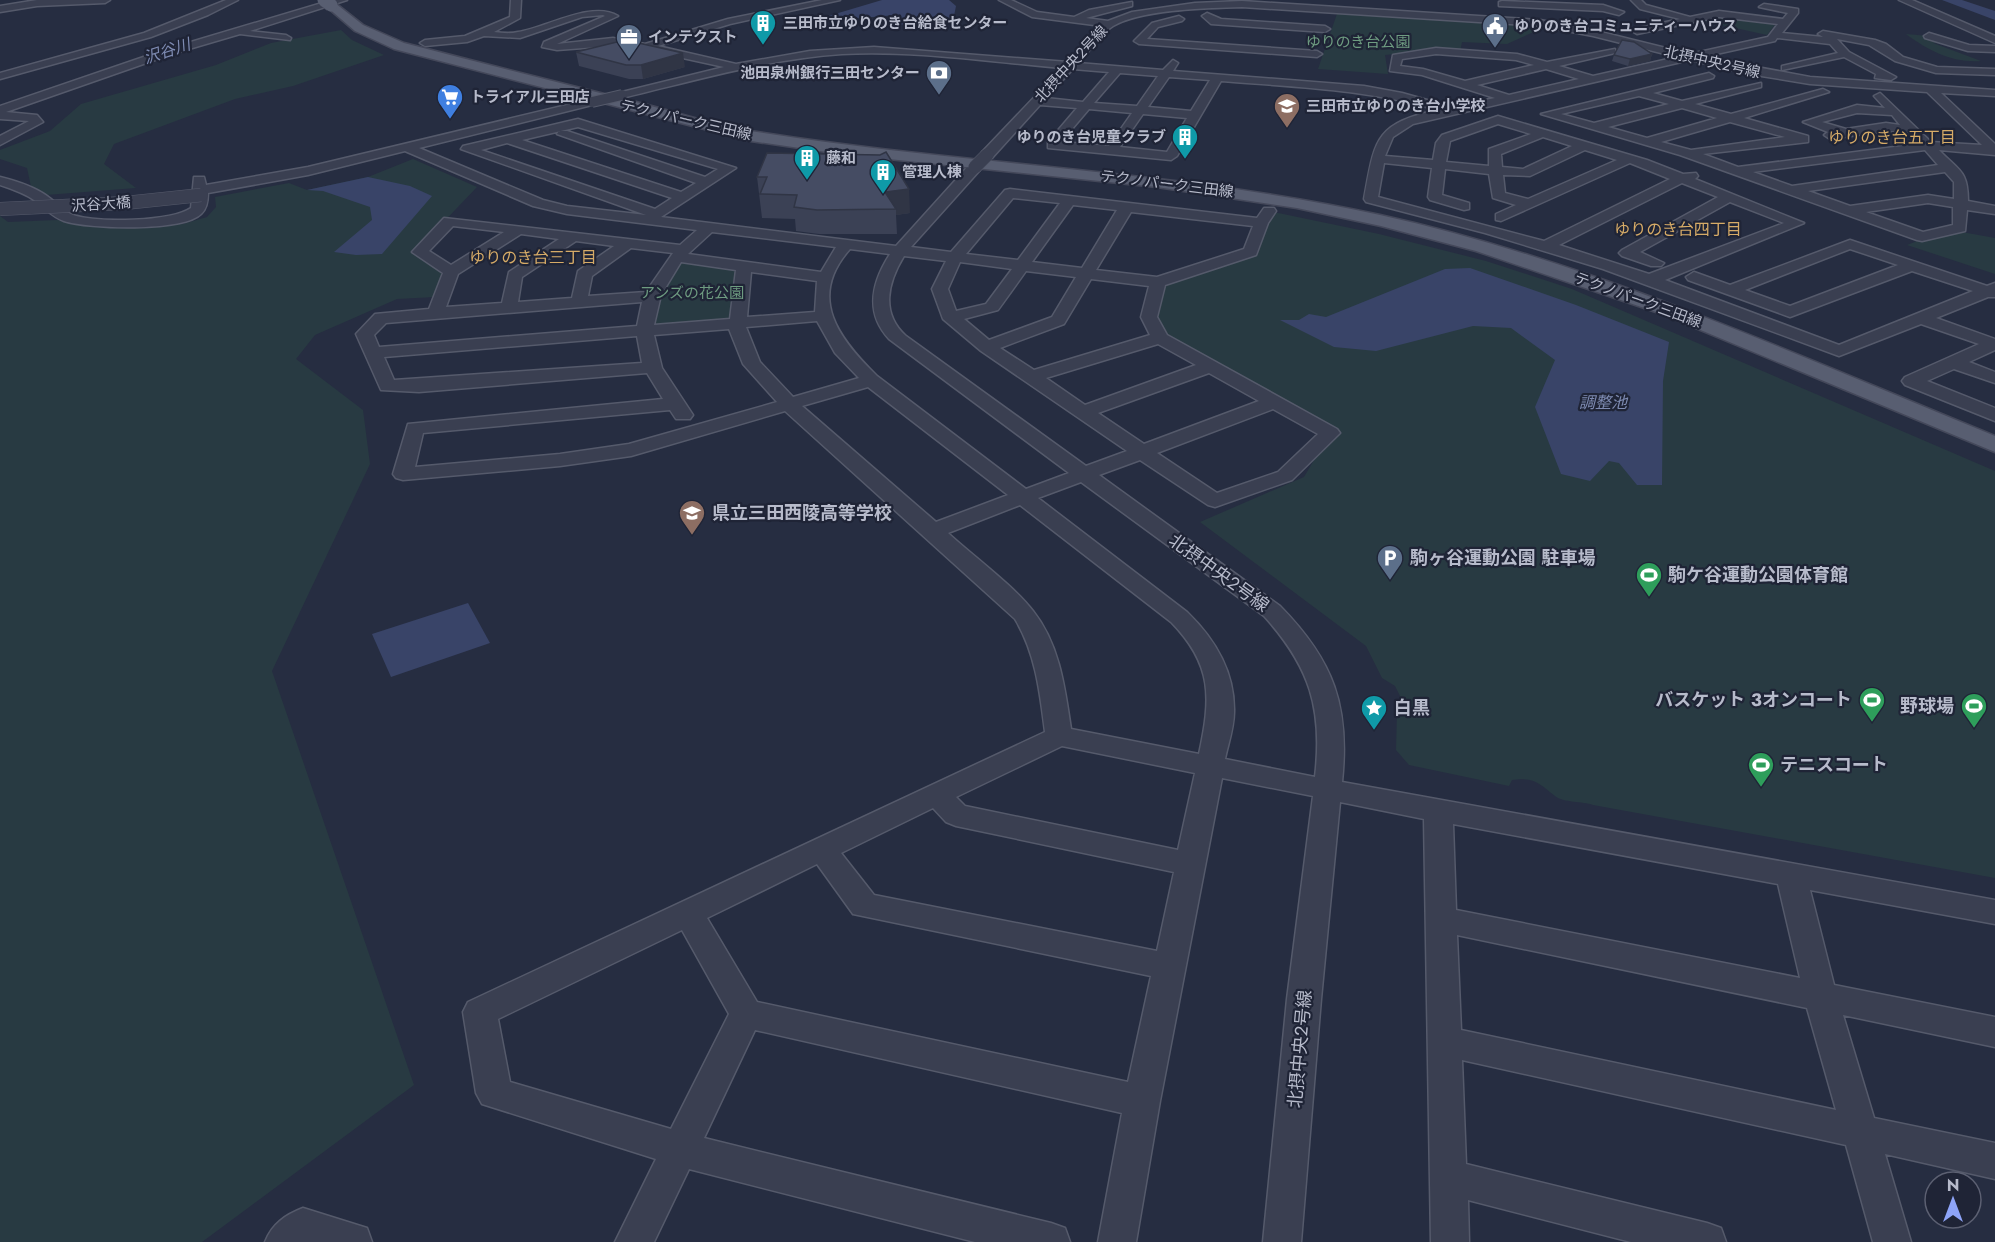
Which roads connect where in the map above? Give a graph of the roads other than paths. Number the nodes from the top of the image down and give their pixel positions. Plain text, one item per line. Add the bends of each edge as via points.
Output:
1 (105, 0) edge
2 (233, 0) edge
3 (516, 0) edge
4 (835, 0) edge
5 (1163, 0) edge
6 (1181, 0) edge
7 (1008, 2) edge
8 (1031, 2) dead end
9 (1372, 2) dead end
10 (1663, 3) edge
11 (1639, 4) edge
12 (1763, 4) edge
13 (1902, 4) edge
14 (338, 5) edge
15 (1331, 5) edge
16 (1196, 6) junction
17 (0, 9) edge
18 (1068, 9) dead end
19 (1486, 11) junction
20 (1092, 12) junction
21 (1714, 14) junction
22 (1936, 15) junction
23 (1207, 16) junction
24 (1753, 18) junction
25 (1075, 20) junction
26 (1693, 20) junction
27 (1109, 24) junction
28 (178, 25) junction
29 (1716, 25) dead end
30 (1148, 29) junction
31 (1325, 29) junction
32 (1172, 31) dead end
33 (235, 32) junction
34 (483, 33) junction
35 (1749, 34) dead end
36 (1532, 35) dead end
37 (1929, 36) dead end
38 (1779, 37) junction
39 (286, 38) dead end
40 (1666, 38) dead end
41 (1995, 40) edge
42 (425, 43) junction
43 (1516, 43) dead end
44 (1186, 44) junction
45 (647, 46) junction
46 (1696, 46) dead end
47 (1995, 49) edge
48 (1716, 51) junction
49 (1317, 54) junction
50 (1621, 54) junction
51 (1845, 54) junction
52 (1503, 56) junction
53 (1736, 56) junction
54 (1517, 57) junction
55 (1689, 57) junction
56 (1661, 64) junction
57 (1070, 65) junction
58 (736, 66) junction
59 (1548, 66) junction
60 (1786, 68) junction
61 (1117, 69) junction
62 (1166, 72) junction
63 (1423, 72) junction
64 (1995, 72) edge
65 (1309, 75) junction
66 (0, 76) edge
67 (1218, 76) junction
68 (1717, 77) junction
69 (1592, 79) junction
70 (1465, 84) junction
71 (1757, 85) junction
72 (1929, 88) junction
73 (1638, 92) junction
74 (1823, 92) junction
75 (1995, 93) edge
76 (626, 94) junction
77 (1880, 96) junction
78 (1510, 99) junction
79 (1942, 100) junction
80 (1036, 101) junction
81 (587, 104) junction
82 (1995, 104) edge
83 (1084, 105) junction
84 (1682, 105) junction
85 (0, 110) edge
86 (1138, 110) junction
87 (1452, 111) junction
88 (1895, 112) junction
89 (1194, 115) junction
90 (0, 116) edge
91 (1727, 117) junction
92 (1594, 127) junction
93 (1911, 129) junction
94 (550, 130) junction
95 (1846, 133) junction
96 (1541, 134) junction
97 (1804, 139) junction
98 (510, 140) junction
99 (0, 141) edge
100 (1645, 142) junction
101 (1583, 146) junction
102 (1929, 146) junction
103 (410, 148) junction
104 (1112, 150) junction
105 (1995, 150) edge
106 (1685, 152) junction
107 (1378, 159) junction
108 (1629, 159) junction
109 (982, 161) junction
110 (1437, 165) junction
111 (1951, 167) junction
112 (523, 169) junction
113 (1738, 170) junction
114 (1497, 171) junction
115 (1680, 179) junction
116 (0, 181) edge
117 (484, 181) junction
118 (706, 182) junction
119 (200, 188) junction
120 (1792, 190) junction
121 (682, 197) junction
122 (1729, 197) junction
123 (41, 199) junction
124 (1069, 200) junction
125 (0, 202) edge
126 (1529, 204) junction
127 (1961, 204) junction
128 (1126, 206) junction
129 (639, 208) junction
130 (0, 209) edge
131 (1995, 210) edge
132 (1849, 211) junction
133 (1488, 217) junction
134 (622, 219) junction
135 (519, 229) junction
136 (707, 229) junction
137 (573, 236) junction
138 (628, 243) junction
139 (1547, 245) junction
140 (845, 246) junction
141 (898, 252) junction
142 (680, 254) junction
143 (955, 257) junction
144 (1021, 265) junction
145 (1913, 265) junction
146 (744, 267) junction
147 (1675, 269) junction
148 (451, 272) junction
149 (1088, 273) junction
150 (826, 277) junction
151 (1652, 279) junction
152 (1158, 282) junction
153 (1610, 285) junction
154 (1731, 290) junction
155 (1993, 291) edge
156 (651, 297) junction
157 (579, 302) junction
158 (509, 307) junction
159 (436, 313) junction
160 (1699, 315) junction
161 (822, 316) junction
162 (952, 317) junction
163 (1921, 318) junction
164 (738, 323) junction
165 (645, 331) junction
166 (1730, 335) junction
167 (1160, 338) junction
168 (1995, 344) edge
169 (987, 346) junction
170 (372, 353) junction
171 (1953, 362) junction
172 (1210, 366) junction
173 (654, 367) junction
174 (1031, 377) junction
175 (1995, 378) edge
176 (871, 380) junction
177 (1274, 402) junction
178 (675, 404) junction
179 (790, 405) junction
180 (1083, 412) junction
181 (694, 432) junction
182 (1992, 436) edge
183 (1144, 453) junction
184 (1084, 474) junction
185 (1023, 496) junction
186 (933, 531) junction
187 (1059, 736) junction
188 (1210, 765) junction
189 (1328, 789) junction
190 (935, 793) junction
191 (1438, 811) junction
192 (822, 849) junction
193 (1192, 864) junction
194 (1791, 875) junction
195 (688, 912) junction
196 (1995, 912) edge
197 (1440, 919) junction
198 (1172, 967) junction
199 (1821, 997) junction
200 (746, 1014) junction
201 (1995, 1032) edge
202 (1445, 1041) junction
203 (1142, 1101) junction
204 (1861, 1133) junction
205 (680, 1149) junction
206 (1995, 1161) edge
207 (1450, 1178) junction
208 (284, 1242) edge
209 (353, 1242) edge
210 (634, 1242) edge
211 (1051, 1242) edge
212 (1116, 1242) edge
213 (1282, 1242) edge
214 (1450, 1242) edge
215 (1707, 1242) edge
216 (1892, 1242) edge

1 - 17 street
2 - 28 street
3 - 34 street via 515,18
4 - 45 street via 728,22
5 - 20 street
6 - 16 street
7 - 8 street
7 - 25 street via 1035,15
9 - 15 street
10 - 12 street
10 - 21 street
11 - 19 street via 1585,18 1526,11 1521,5
11 - 26 street
12 - 24 street
12 - 38 street via 1795,11
13 - 22 street
13 - 22 street via 1917,16
14 - 33 street
14 - 42 main road
14 - 81 main road via 342,20 392,48
14 - 160 main road, テクノパーク三田線 via 391,38 421,48 727,126 845,145 1162,177 1302,199 1492,243
14 - 166 main road, テクノパーク三田線 via 375,37 399,46 689,123 852,150 1181,185 1286,201 1383,221 1483,248 1584,280
15 - 16 street, 北摂中央２号線
15 - 19 street, 北摂中央２号線
15 - 23 street
15 - 31 street
16 - 27 street, 北摂中央２号線 via 1132,15
18 - 20 street
19 - 55 street, 北摂中央２号線
20 - 25 street
21 - 24 street
21 - 26 street
22 - 41 street
23 - 30 street via 1167,21
23 - 31 street via 1216,19 1211,21
24 - 38 street
25 - 27 street
26 - 29 street
26 - 40 street via 1631,30
27 - 57 street, 北摂中央２号線
28 - 33 street
28 - 66 street via 100,52
30 - 32 street
30 - 44 street via 1139,41
31 - 49 street
33 - 39 street
33 - 85 street
34 - 42 street via 467,39
34 - 45 street via 519,35 600,12 613,16 547,47 608,40
35 - 38 street
36 - 50 street via 1540,32
37 - 47 street via 1968,48
38 - 48 street
38 - 51 street via 1833,41
38 - 53 street
38 - 64 street via 1871,42 1899,60 1936,70
42 - 76 main road
43 - 54 street
44 - 49 street
44 - 62 street via 1182,58
45 - 58 street
46 - 48 street
48 - 53 street
48 - 55 street
49 - 65 street
50 - 56 street
50 - 59 street
51 - 60 street
51 - 60 street via 1892,77
52 - 54 street
52 - 63 street
52 - 63 street via 1436,51 1396,57 1394,69
53 - 60 street
54 - 59 street
55 - 56 street
55 - 72 street, 北摂中央２号線 via 1783,77
56 - 68 street
56 - 69 street
57 - 58 street via 858,50 790,55
57 - 61 street
57 - 80 street, 北摂中央２号線
58 - 76 street
59 - 69 street
59 - 70 street
61 - 62 street
61 - 83 street
62 - 67 street
62 - 86 street
63 - 70 street
65 - 67 street
65 - 87 street
67 - 89 street
68 - 71 street
68 - 73 street
69 - 73 street
69 - 78 street
70 - 78 street
71 - 74 street
71 - 84 street
72 - 75 street, 北摂中央２号線
72 - 79 street
73 - 84 street
73 - 92 street via 1547,114
74 - 77 street
74 - 91 street
76 - 81 street, bridge
76 - 109 main road via 790,129
77 - 79 street
77 - 88 street
78 - 87 street
79 - 82 street
79 - 105 street
80 - 83 street
80 - 109 street, 北摂中央２号線
81 - 103 street
81 - 109 main road via 711,138 788,152
83 - 86 street
83 - 104 street via 1052,145
84 - 91 street
84 - 92 street
86 - 89 street
86 - 104 street
87 - 107 street via 1417,118 1390,129
88 - 93 street
88 - 95 street via 1857,109 1809,122
89 - 104 street via 1171,156
90 - 99 street via 33,118 38,122
91 - 97 street
91 - 100 street
92 - 100 street
93 - 95 street via 1886,127
93 - 102 street
94 - 98 street
94 - 118 street
94 - 118 street via 578,123 729,168
95 - 97 street
96 - 101 street
96 - 110 street via 1498,120 1446,138
96 - 114 street via 1495,150
97 - 106 street
98 - 112 street via 467,149
98 - 121 street
100 - 106 street
101 - 108 street
101 - 114 street via 1525,173
102 - 105 street
102 - 111 street
102 - 113 street
103 - 117 street
103 - 119 street via 319,174
106 - 113 street
107 - 110 street
107 - 133 street via 1371,199
108 - 115 street
108 - 126 street
109 - 141 street, 北摂中央２号線
109 - 153 main road via 1330,218
109 - 153 main road via 1165,169 1314,194 1382,208 1558,256
110 - 114 street
110 - 133 street via 1435,197
111 - 120 street
111 - 127 street via 1961,181
112 - 117 street
112 - 129 street
113 - 115 street
113 - 120 street
114 - 126 street via 1498,195
115 - 122 street
115 - 139 street
116 - 123 street
117 - 134 street via 538,203
118 - 121 street
119 - 123 street via 198,210 190,217 163,223 72,219
119 - 125 street, 沢谷大橋 via 141,196
119 - 130 street, 沢谷大橋, bridge via 125,203
120 - 132 street
121 - 129 street via 656,214
122 - 147 street via 1627,253
122 - 147 street via 1797,223
123 - 125 street
124 - 128 street
124 - 143 street via 1010,193
124 - 144 street
126 - 133 street
127 - 131 street
127 - 132 street via 1928,199
127 - 132 street via 1960,228 1922,237
128 - 149 street
128 - 152 street via 1265,217 1251,252
129 - 134 street
133 - 139 street
134 - 136 street
135 - 137 street
135 - 148 street
135 - 148 street via 449,221 420,252
136 - 140 street
136 - 142 street
137 - 138 street
137 - 158 street via 515,275
138 - 142 street
138 - 157 street via 584,274
139 - 151 street
140 - 141 street
140 - 150 street
141 - 143 street
141 - 184 street, 北摂中央２号線 via 880,294 882,312 892,331
142 - 146 street
142 - 156 street
143 - 144 street
143 - 162 street via 940,289
144 - 149 street
144 - 162 street via 992,307
145 - 154 street via 1850,244
145 - 154 street via 1790,312
145 - 155 street
146 - 150 street
146 - 164 street
147 - 151 street
147 - 154 street
148 - 159 street
149 - 152 street
149 - 169 street via 1058,320
150 - 161 street via 820,303
151 - 163 street via 1839,351
152 - 167 street via 1149,317
153 - 160 main road via 1675,301
153 - 166 main road via 1698,327
153 - 182 main road
153 - 182 main road via 1722,315
155 - 163 street
156 - 157 street
156 - 165 street
157 - 158 street
158 - 159 street
159 - 170 street via 381,318 365,334
160 - 182 main road, テクノパーク三田線
161 - 164 street
161 - 176 street via 840,349
162 - 169 street
163 - 168 street
164 - 165 street
164 - 179 street via 752,364
165 - 170 street
165 - 173 street via 646,348
166 - 182 main road, テクノパーク三田線
167 - 172 street
167 - 174 street
168 - 171 street
169 - 174 street
170 - 173 street via 387,386
171 - 175 street
171 - 182 street via 1911,381
172 - 177 street
172 - 180 street
173 - 178 street
174 - 180 street
176 - 179 street
176 - 185 street
177 - 183 street
177 - 183 street via 1330,433 1285,476 1215,501
178 - 181 street
178 - 181 street via 415,428 403,474 602,455
179 - 181 street
179 - 186 street
180 - 183 street
183 - 184 street
184 - 185 street
184 - 189 street, 北摂中央２号線 via 1253,595 1290,630 1311,659 1328,701 1332,748
185 - 186 street
185 - 188 street via 1198,635 1211,654 1219,682 1221,713
186 - 187 street via 1024,615 1036,632 1049,666
187 - 188 street
187 - 190 street
188 - 189 street
188 - 193 street
189 - 191 street
189 - 213 street, 北摂中央２号線
190 - 192 street
190 - 193 street via 956,815
191 - 194 street
191 - 197 street
192 - 195 street
192 - 198 street via 864,905
193 - 198 street
194 - 196 street
194 - 199 street
195 - 200 street
195 - 205 street via 480,1012 494,1093
197 - 199 street
197 - 202 street
198 - 203 street
199 - 201 street
199 - 204 street
200 - 203 street
200 - 205 street
202 - 204 street
202 - 207 street
203 - 212 street
204 - 206 street
204 - 216 street
205 - 210 street
205 - 211 street
207 - 214 street
207 - 215 street
208 - 209 street via 303,1227

